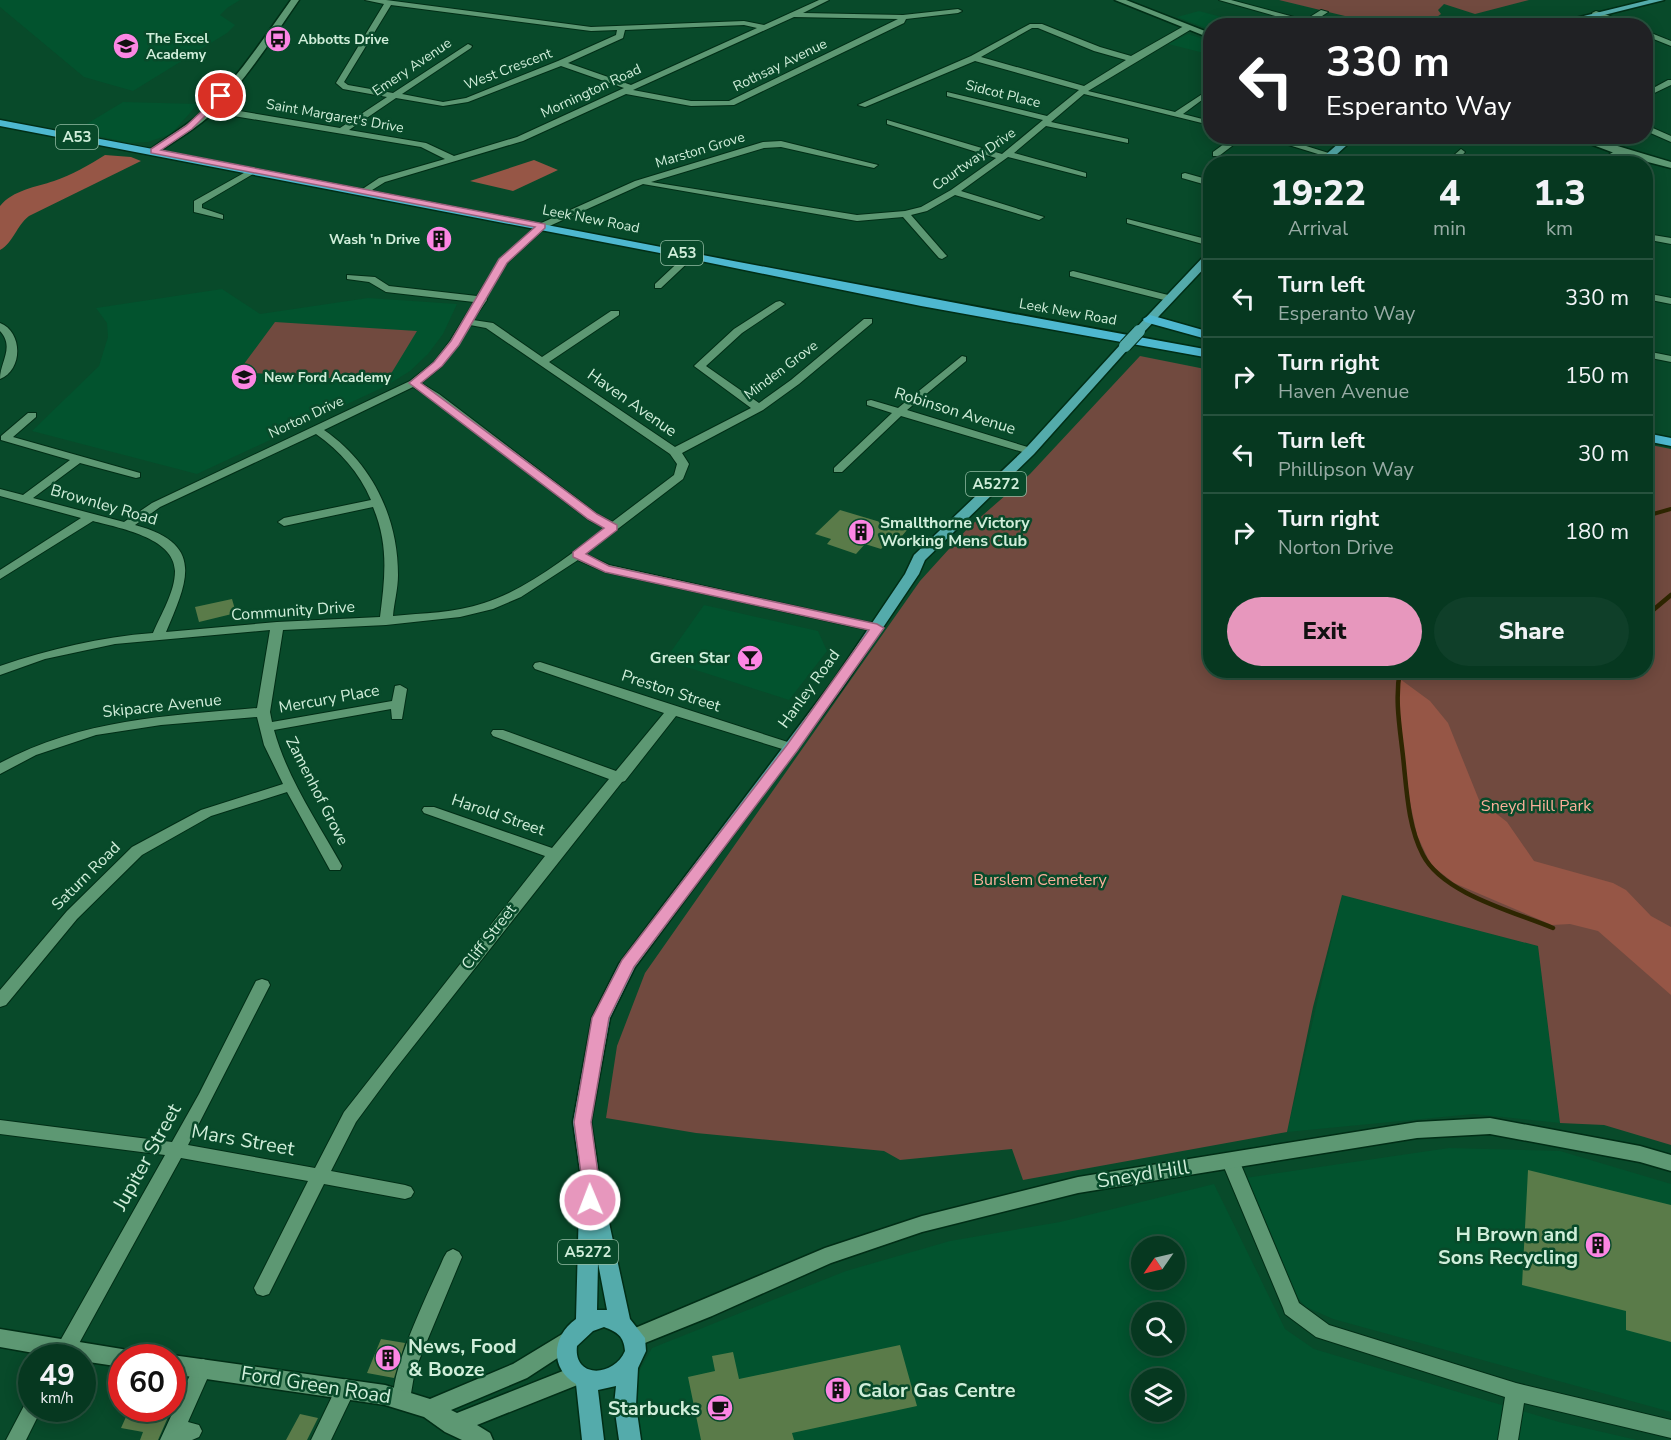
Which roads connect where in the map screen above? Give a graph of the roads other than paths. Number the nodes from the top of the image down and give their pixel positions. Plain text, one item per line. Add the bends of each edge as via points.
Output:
1 (295, 0) edge
2 (369, 0) edge
3 (825, 0) edge
4 (1119, 0) edge
5 (1223, 0) edge
6 (1660, 0) edge
7 (389, 3) junction
8 (958, 11) dead end
9 (1324, 12) dead end
10 (1596, 13) junction
11 (792, 15) junction
12 (903, 17) junction
13 (1284, 18) edge
14 (1314, 18) edge
15 (1577, 18) edge
16 (1609, 18) edge
17 (764, 27) junction
18 (621, 28) junction
19 (1187, 28) junction
20 (1203, 34) edge
21 (1653, 36) edge
22 (1667, 42) edge
23 (468, 46) dead end
24 (974, 58) junction
25 (1132, 59) junction
26 (561, 63) junction
27 (1671, 82) edge
28 (628, 89) junction
29 (1085, 91) junction
30 (1653, 91) edge
31 (950, 94) dead end
32 (393, 96) junction
33 (1203, 96) edge
34 (862, 105) dead end
35 (210, 109) junction
36 (1177, 114) junction
37 (1046, 121) junction
38 (1203, 121) edge
39 (890, 122) dead end
40 (0, 123) edge
41 (343, 130) junction
42 (1653, 131) edge
43 (1671, 139) edge
44 (1125, 141) dead end
45 (1230, 144) edge
46 (1292, 144) edge
47 (1344, 144) edge
48 (1596, 144) edge
49 (154, 151) junction
50 (1461, 152) dead end
51 (1620, 152) junction
52 (1216, 154) dead end
53 (1331, 155) joint
54 (1005, 156) junction
55 (1457, 156) edge
56 (1612, 156) edge
57 (1636, 156) edge
58 (453, 159) junction
59 (1653, 160) edge
60 (874, 165) dead end
61 (1671, 165) edge
62 (254, 171) junction
63 (1083, 175) dead end
64 (1185, 176) dead end
65 (1203, 181) edge
66 (638, 183) junction
67 (364, 192) junction
68 (954, 192) junction
69 (906, 214) junction
70 (220, 217) dead end
71 (1039, 217) dead end
72 (1130, 221) dead end
73 (542, 226) junction
74 (1653, 238) dead end
75 (1203, 241) edge
76 (1671, 241) edge
77 (690, 255) junction
78 (942, 256) dead end
79 (1203, 263) edge
80 (1073, 274) dead end
81 (350, 277) dead end
82 (658, 286) dead end
83 (1168, 297) junction
84 (1653, 297) edge
85 (482, 300) junction
86 (1671, 301) edge
87 (780, 304) dead end
88 (933, 304) junction
89 (615, 313) dead end
90 (1150, 319) junction
91 (868, 321) dead end
92 (469, 322) junction
93 (0, 326) edge
94 (1203, 334) edge
95 (1124, 346) junction
96 (1203, 353) edge
97 (1653, 355) edge
98 (962, 359) dead end
99 (1671, 359) edge
100 (543, 361) junction
101 (0, 376) edge
102 (414, 383) junction
103 (871, 403) dead end
104 (759, 408) junction
105 (900, 411) junction
106 (32, 415) dead end
107 (316, 429) junction
108 (1653, 438) edge
109 (1671, 442) edge
110 (1030, 451) junction
111 (675, 452) junction
112 (78, 459) junction
113 (838, 470) dead end
114 (136, 475) dead end
115 (0, 492) edge
116 (24, 499) junction
117 (378, 502) junction
118 (89, 518) junction
119 (284, 522) dead end
120 (126, 526) junction
121 (612, 527) junction
122 (577, 555) junction
123 (0, 575) edge
124 (386, 621) junction
125 (277, 626) junction
126 (877, 628) junction
127 (158, 636) junction
128 (540, 666) dead end
129 (0, 671) edge
130 (400, 689) dead end
131 (673, 711) junction
132 (263, 712) junction
133 (266, 727) junction
134 (498, 733) dead end
135 (792, 748) junction
136 (0, 769) edge
137 (620, 778) junction
138 (291, 786) junction
139 (429, 810) dead end
140 (555, 854) junction
141 (335, 866) dead end
142 (262, 985) dead end
143 (0, 1001) edge
144 (0, 1127) edge
145 (176, 1150) junction
146 (1230, 1160) junction
147 (1671, 1163) edge
148 (320, 1175) junction
149 (590, 1181) junction
150 (405, 1192) dead end
151 (453, 1257) dead end
152 (263, 1288) dead end
153 (620, 1321) junction
154 (586, 1323) junction
155 (0, 1338) edge
156 (635, 1338) junction
157 (569, 1339) junction
158 (26, 1344) edge
159 (69, 1344) edge
160 (186, 1366) edge
161 (628, 1367) junction
162 (203, 1368) junction
163 (582, 1377) junction
164 (346, 1388) junction
165 (1516, 1392) junction
166 (402, 1399) junction
167 (430, 1409) junction
168 (26, 1422) edge
169 (1671, 1429) edge
170 (458, 1432) edge
171 (179, 1433) edge
172 (16, 1440) edge
173 (321, 1440) edge
174 (482, 1440) edge
175 (592, 1440) edge
176 (630, 1440) edge
177 (1508, 1440) edge

1 - 35 street
2 - 7 street
3 - 11 street, Mornington Road
4 - 19 street
5 - 13 street
6 - 10 main road
7 - 18 street via 591,29
7 - 32 street, West Crescent via 340,83
8 - 12 street
9 - 14 street
10 - 15 main road
10 - 16 street
11 - 12 street
11 - 17 street, Mornington Road
12 - 28 street, Rothsay Avenue via 731,103 692,105
17 - 18 street via 744,23
17 - 28 street, Mornington Road
18 - 26 street, West Crescent via 620,36
19 - 20 street
19 - 25 street, Courtway Drive
21 - 22 street
23 - 32 street, Emery Avenue
24 - 25 street via 1030,26 1039,26
24 - 29 street
24 - 34 street
25 - 29 street, Courtway Drive
26 - 28 street, Rothsay Avenue
26 - 32 street, West Crescent via 468,100 443,104
27 - 30 street
28 - 58 street, Mornington Road via 520,139
29 - 36 street
29 - 37 street, Courtway Drive
31 - 37 street, Sidcot Place
32 - 41 street, Emery Avenue
33 - 36 street
35 - 41 street, Saint Margaret's Drive
35 - 49 street
36 - 38 street
37 - 44 street, Sidcot Place
37 - 54 street, Courtway Drive
39 - 54 street
40 - 49 highway, Leek New Road / A53
41 - 58 street, Saint Margaret's Drive via 423,145
42 - 43 street
45 - 52 street
46 - 53 street
47 - 53 main road
48 - 51 street
49 - 62 highway, Leek New Road / A53
50 - 55 street
51 - 56 street
51 - 57 street
54 - 63 street
54 - 68 street, Courtway Drive
58 - 67 street, Mornington Road via 382,180
59 - 61 street
60 - 66 street, Marston Grove via 781,144 763,145
62 - 67 highway, Leek New Road / A53
62 - 70 street via 197,202 197,210
64 - 65 street
66 - 69 street, Courtway Drive via 857,218
66 - 73 street, Marston Grove
67 - 73 highway, Leek New Road / A53
68 - 69 street, Courtway Drive
68 - 71 street
69 - 78 street
72 - 75 street
73 - 77 highway, Leek New Road / A53
73 - 85 street, Norton Drive via 503,261
74 - 76 street
77 - 82 street
77 - 88 highway, Leek New Road / A53
79 - 83 main road, Hanley Road / A5272
80 - 83 street
81 - 85 street via 372,279 387,289
83 - 90 main road, Hanley Road / A5272
84 - 86 street
85 - 92 street, Norton Drive
87 - 104 street via 738,331 699,366
88 - 95 highway via 945,312
88 - 96 highway, Leek New Road / A53
89 - 100 street
90 - 94 highway
90 - 95 main road, Hanley Road / A5272, bridge
91 - 104 street, Minden Grove
92 - 100 street, Haven Avenue via 489,325
92 - 102 street, Norton Drive via 438,364
93 - 101 street via 9,333 14,351
95 - 110 main road, Hanley Road / A5272
97 - 99 street
98 - 105 street
100 - 111 street, Haven Avenue
102 - 107 street, Norton Drive
102 - 121 street via 593,517
103 - 105 street, Robinson Avenue
104 - 111 street, Minden Grove
105 - 110 street, Robinson Avenue
105 - 113 street
106 - 112 street via 5,438
107 - 117 street via 335,441 365,475
107 - 120 street, Norton Drive via 156,505
108 - 109 highway
110 - 126 main road, Hanley Road / A5272 via 919,558
111 - 121 street, Haven Avenue via 683,464 679,477
112 - 114 street
112 - 116 street
115 - 116 street, Brownley Road
116 - 118 street, Brownley Road
117 - 119 street
117 - 124 street via 389,532 393,578
118 - 120 street, Brownley Road
118 - 123 street
120 - 127 street, Brownley Road via 157,536 175,549 183,567
121 - 122 street, Haven Avenue
122 - 124 street, Community Drive via 517,594 489,606
122 - 126 street via 605,568
124 - 125 street, Community Drive
125 - 127 street, Community Drive
125 - 132 street, Zamenhof Grove
126 - 135 main road, Hanley Road / A5272
127 - 129 street, Community Drive via 83,646
128 - 131 street, Preston Street
130 - 133 street, Mercury Place via 397,710
131 - 135 street, Preston Street
131 - 137 street, Cliff Street
132 - 133 street, Zamenhof Grove
132 - 136 street, Skipacre Avenue via 109,726 51,744
133 - 138 street, Zamenhof Grove
134 - 137 street
135 - 149 main road, Hanley Road / A5272 via 628,964 600,1018 582,1122
137 - 140 street, Cliff Street
138 - 141 street, Zamenhof Grove
138 - 143 street, Saturn Road via 206,813 137,850 72,915
139 - 140 street, Harold Street
140 - 148 street, Cliff Street via 387,1067 347,1122
142 - 145 street, Jupiter Street
144 - 145 street, Mars Street
145 - 148 street, Mars Street
145 - 159 street, Jupiter Street
146 - 147 street, Sneyd Hill via 1417,1130 1490,1126
146 - 156 street, Sneyd Hill via 1078,1185 922,1224 825,1257
146 - 165 street via 1292,1308 1323,1331
148 - 150 street, Mars Street
148 - 152 street, Cliff Street
149 - 153 main road, Hanley Road / A5272
149 - 154 main road, Hanley Road / A5272
151 - 166 street via 406,1370
153 - 154 main road via 604,1318
153 - 156 main road, A5272
154 - 157 main road
155 - 158 street
156 - 161 main road via 637,1348
157 - 163 main road via 570,1367
157 - 167 street via 520,1371
160 - 162 street, Ford Green Road
161 - 163 main road via 609,1379
161 - 176 main road via 625,1405
162 - 164 street, Ford Green Road
162 - 171 street
163 - 170 street
163 - 175 main road
164 - 166 street, Ford Green Road
164 - 173 street
165 - 169 street
165 - 177 street
166 - 167 street, Ford Green Road
167 - 170 street, Ford Green Road
168 - 172 street
170 - 174 street, Ford Green Road

